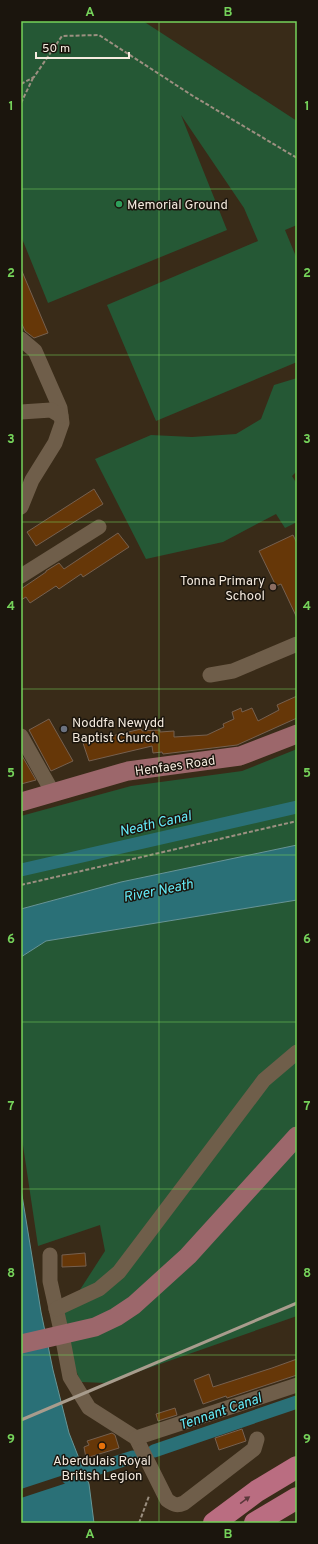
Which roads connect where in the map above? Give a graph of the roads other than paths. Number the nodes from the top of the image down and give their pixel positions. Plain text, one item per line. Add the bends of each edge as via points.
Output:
1 (21, 339) edge
2 (21, 412) edge
3 (61, 416) junction
4 (21, 507) edge
5 (99, 527) dead end
6 (21, 576) edge
7 (297, 644) edge
8 (210, 675) dead end
9 (297, 734) edge
10 (21, 736) edge
11 (53, 793) junction
12 (21, 802) edge
13 (297, 1052) edge
14 (297, 1136) edge
15 (50, 1255) dead end
16 (56, 1309) junction
17 (56, 1336) junction
18 (21, 1344) edge
19 (297, 1385) edge
20 (136, 1438) junction
21 (257, 1439) dead end
22 (297, 1467) edge
23 (297, 1498) edge
24 (214, 1523) edge
25 (255, 1523) edge

1 - 3 street via 35,351 60,408
2 - 3 street via 51,410
3 - 4 street via 62,423 55,443 32,480
5 - 6 street
7 - 8 street via 233,671
9 - 11 main road, Henfaes Road via 240,756 128,771
10 - 11 street
11 - 12 main road, Henfaes Road
13 - 16 street via 264,1080 119,1272 99,1289
14 - 17 main road via 188,1256 134,1305 116,1317 95,1326
15 - 16 street via 50,1280
16 - 17 street
17 - 18 main road
17 - 20 street via 70,1377 89,1408
19 - 20 street
20 - 21 street via 167,1500 174,1505 184,1502 254,1449
24 -> 22 highway via 257,1491
23 - 25 highway

